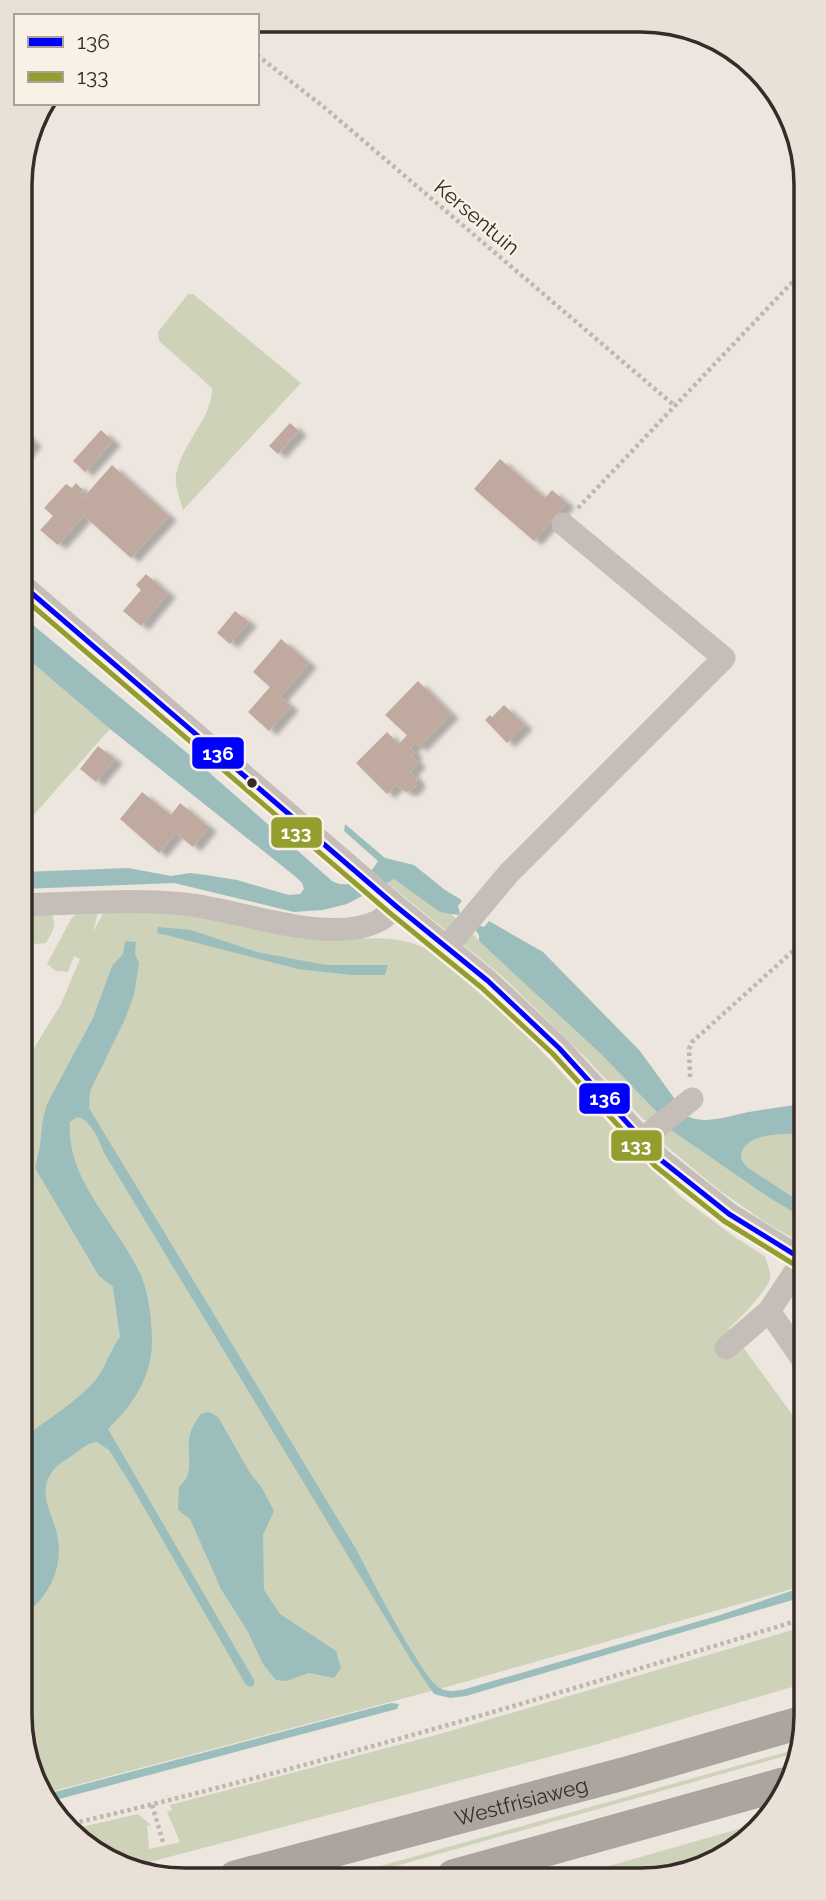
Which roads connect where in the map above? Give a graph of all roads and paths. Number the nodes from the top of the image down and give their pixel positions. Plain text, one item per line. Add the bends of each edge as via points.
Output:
1 (259, 57) edge
2 (794, 281) edge
3 (675, 406) junction
4 (563, 524) joint
5 (32, 593) edge
6 (32, 905) edge
7 (397, 907) junction
8 (447, 947) junction
9 (794, 950) edge
10 (686, 1103) joint
11 (642, 1139) junction
12 (794, 1254) edge
13 (794, 1275) edge
14 (769, 1311) junction
15 (794, 1347) edge
16 (726, 1348) dead end
17 (794, 1622) edge
18 (794, 1724) edge
19 (778, 1786) edge
20 (152, 1805) junction
21 (75, 1823) edge
22 (164, 1845) dead end
23 (269, 1868) edge
24 (482, 1868) edge

1 - 3 path, Kersentuin
2 - 3 path
3 - 4 path
4 - 8 street via 724,658 509,873
5 - 7 street
6 - 7 street via 187,904 326,929 366,925
7 - 8 street
8 - 11 street via 559,1048
9 - 10 path via 692,1042
10 - 11 street
11 - 12 street via 712,1201
13 - 14 street
14 - 15 street
14 - 16 street
17 - 20 path via 551,1696
18 - 23 highway, Westfrisiaweg
19 - 24 highway
20 - 21 path
20 - 22 path

